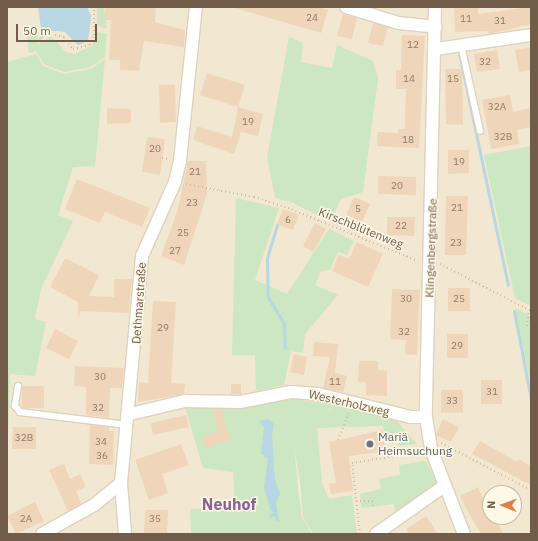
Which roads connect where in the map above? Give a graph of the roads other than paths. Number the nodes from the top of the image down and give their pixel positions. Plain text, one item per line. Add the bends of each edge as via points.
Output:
1 (196, 7) edge
2 (346, 7) edge
3 (435, 7) edge
4 (436, 27) junction
5 (531, 35) edge
6 (461, 45) junction
7 (436, 49) junction
8 (480, 131) dead end
9 (18, 386) dead end
10 (426, 417) junction
11 (129, 420) junction
12 (122, 482) junction
13 (444, 486) junction
14 (42, 534) edge
15 (125, 534) edge
16 (376, 534) edge
17 (464, 534) edge

1 - 11 street, Dethmarstraße via 175,182 142,256
2 - 4 street via 399,23
3 - 4 street, Klingenbergstraße
4 - 7 street, Klingenbergstraße
5 - 6 street
6 - 7 street
6 - 8 lane
7 - 10 street, Klingenbergstraße
9 - 11 lane via 15,406 20,412
10 - 11 street, Westerholzweg via 411,418 318,394 291,392 240,402 185,401
10 - 13 street, Klingenbergstraße via 431,450
11 - 12 street, Dethmarstraße
12 - 14 street via 94,505
12 - 15 street, Dethmarstraße
13 - 16 street
13 - 17 street, Klingenbergstraße

